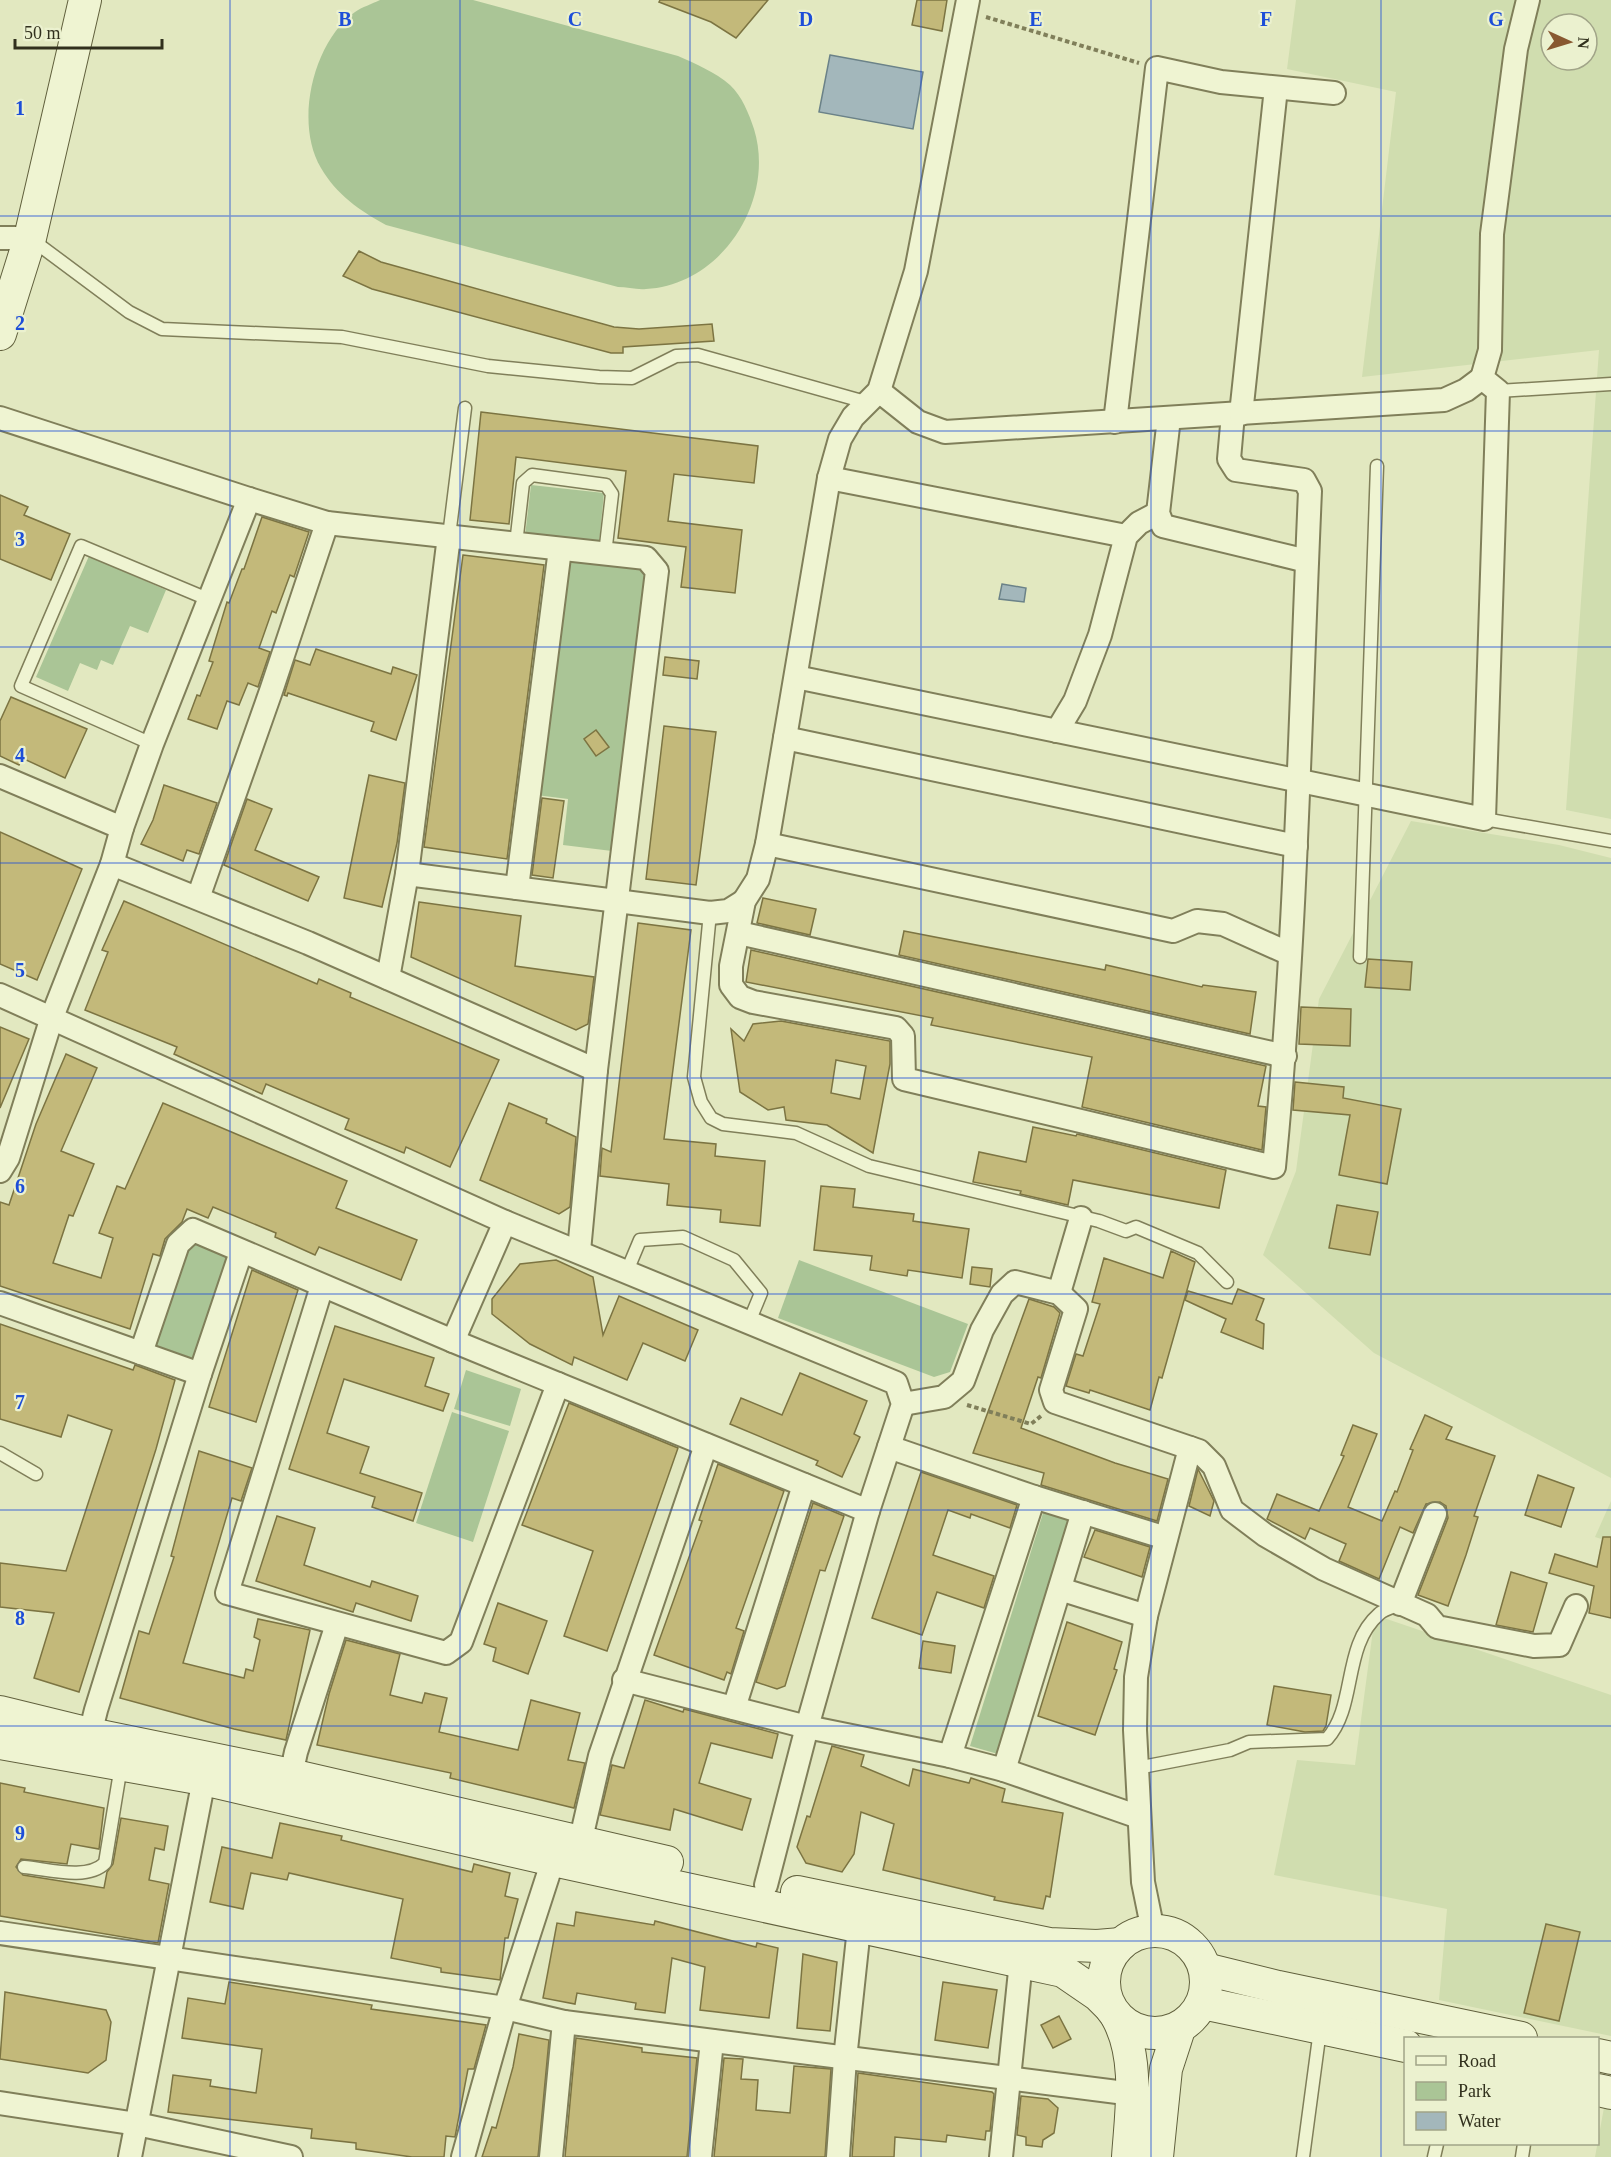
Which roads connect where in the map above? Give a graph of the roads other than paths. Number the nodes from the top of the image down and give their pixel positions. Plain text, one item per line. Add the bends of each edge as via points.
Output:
1 (85, 0) edge
2 (1527, 0) edge
3 (967, 5) edge
4 (1276, 88) junction
5 (1334, 93) dead end
6 (15, 238) edge
7 (0, 334) edge
8 (1611, 384) edge
9 (1490, 385) junction
10 (874, 397) junction
11 (465, 408) dead end
12 (1237, 414) junction
13 (0, 418) edge
14 (1169, 418) junction
15 (1115, 422) junction
16 (1377, 466) dead end
17 (829, 478) junction
18 (249, 499) junction
19 (1158, 513) junction
20 (327, 523) junction
21 (449, 536) junction
22 (1126, 536) junction
23 (516, 544) junction
24 (560, 549) junction
25 (605, 554) junction
26 (1307, 561) junction
27 (210, 600) junction
28 (796, 676) junction
29 (1057, 731) junction
30 (785, 738) junction
31 (152, 744) junction
32 (0, 776) edge
33 (1298, 780) junction
34 (1367, 794) junction
35 (1484, 819) junction
36 (122, 828) junction
37 (1611, 841) edge
38 (767, 844) junction
39 (1296, 846) junction
40 (112, 864) junction
41 (408, 874) junction
42 (517, 888) junction
43 (198, 898) junction
44 (617, 901) junction
45 (744, 901) junction
46 (710, 913) junction
47 (739, 933) junction
48 (1290, 954) junction
49 (1360, 957) dead end
50 (388, 978) junction
51 (0, 995) edge
52 (52, 1017) junction
53 (1285, 1056) junction
54 (596, 1070) junction
55 (0, 1171) edge
56 (1081, 1218) junction
57 (505, 1222) junction
58 (579, 1251) junction
59 (241, 1252) junction
60 (627, 1271) junction
61 (1227, 1282) dead end
62 (322, 1286) junction
63 (1059, 1293) junction
64 (0, 1303) edge
65 (749, 1322) junction
66 (453, 1341) junction
67 (141, 1353) junction
68 (200, 1374) junction
69 (558, 1384) junction
70 (903, 1404) junction
71 (706, 1445) junction
72 (889, 1447) junction
73 (1190, 1448) junction
74 (0, 1453) edge
75 (36, 1474) dead end
76 (804, 1485) junction
77 (1034, 1497) junction
78 (868, 1511) junction
79 (1083, 1512) junction
80 (1435, 1514) dead end
81 (1166, 1538) junction
82 (1060, 1589) junction
83 (1400, 1604) junction
84 (1576, 1606) dead end
85 (1146, 1616) junction
86 (337, 1624) junction
87 (624, 1680) junction
88 (734, 1708) junction
89 (0, 1712) edge
90 (807, 1727) junction
91 (90, 1734) junction
92 (0, 1743) edge
93 (950, 1756) junction
94 (121, 1764) junction
95 (1137, 1768) junction
96 (206, 1769) junction
97 (1004, 1770) junction
98 (291, 1775) junction
99 (1139, 1816) junction
100 (587, 1852) junction
101 (553, 1860) junction
102 (24, 1867) dead end
103 (766, 1886) junction
104 (859, 1928) junction
105 (1153, 1930) junction
106 (0, 1933) edge
107 (1121, 1944) junction
108 (168, 1959) junction
109 (1022, 1961) junction
110 (1205, 1969) junction
111 (1203, 2003) junction
112 (505, 2008) junction
113 (1114, 2012) junction
114 (564, 2022) junction
115 (1321, 2028) junction
116 (1179, 2029) junction
117 (1516, 2037) edge
118 (712, 2041) junction
119 (1404, 2046) edge
120 (844, 2059) junction
121 (1010, 2078) junction
122 (1132, 2094) junction
123 (0, 2103) edge
124 (137, 2124) junction
125 (130, 2157) edge
126 (291, 2157) edge
127 (463, 2157) edge
128 (551, 2157) edge
129 (700, 2157) edge
130 (838, 2157) edge
131 (1001, 2157) edge
132 (1128, 2157) edge
133 (1157, 2157) edge
134 (1303, 2157) edge

1 - 6 main road
2 - 9 street via 1516,49 1492,234
3 - 10 street via 916,270
4 - 5 street
4 - 12 street
4 - 15 street via 1221,82 1157,68
6 - 7 main road
6 - 10 lane via 162,329 342,337 488,366 600,377 632,378 676,356 698,355
8 - 9 lane
9 - 12 street via 1444,400
9 - 35 street
10 - 15 street via 945,432
10 - 17 street via 853,417 840,439
11 - 21 lane
12 - 14 street
12 - 26 street via 1229,459 1236,470 1304,480 1310,491
13 - 18 street
14 - 15 street
14 - 19 street
16 - 34 lane
17 - 22 street
17 - 28 street
18 - 20 street
18 - 27 street
19 - 22 street
19 - 26 street via 1163,526
20 - 21 street
20 - 43 street
21 - 23 street
21 - 41 street
22 - 29 street via 1100,635 1075,701
23 - 24 street
23 - 25 lane via 524,483 532,476 606,485 612,494
24 - 25 street
24 - 42 street
25 - 44 street via 646,558 657,571
26 - 33 street
27 - 31 street
27 - 31 lane via 81,546 21,686
28 - 29 street
28 - 30 street
29 - 33 street
30 - 38 street
30 - 39 street
31 - 36 street
32 - 36 street
33 - 34 street
33 - 39 street
34 - 35 street
34 - 49 lane
35 - 37 lane
36 - 40 street
38 - 45 street via 758,879
38 - 48 street via 1173,931 1197,921 1223,924
39 - 48 street
40 - 43 street
40 - 52 street
41 - 42 street
41 - 50 street
42 - 44 street
43 - 50 street
44 - 46 street
44 - 54 street
45 - 46 street via 728,911
45 - 47 street
46 - 56 lane via 694,1077 700,1102 711,1118 723,1124 796,1133 869,1166
47 - 53 street
47 - 53 street via 731,985 740,997 896,1028 903,1036 904,1079 1274,1167
48 - 53 street
50 - 54 street
51 - 52 street
52 - 55 street via 8,1158
52 - 57 street
54 - 58 street
56 - 61 lane via 1126,1231 1136,1227 1198,1253
56 - 63 street
57 - 58 street
57 - 66 street
58 - 60 street
59 - 62 street
59 - 67 street via 193,1230 177,1244
59 - 68 street
60 - 65 street
60 - 65 lane via 640,1240 683,1237 734,1260 761,1293
62 - 66 street
62 - 86 street via 227,1593
63 - 70 street via 1015,1282 1002,1294 982,1330 963,1381 944,1397
63 - 73 street via 1076,1309 1051,1390 1055,1402
64 - 67 street
65 - 70 street via 896,1383
66 - 69 street
67 - 68 street
68 - 91 street
69 - 71 street
69 - 86 street via 461,1642 446,1653
70 - 72 street
71 - 76 street
71 - 87 street
72 - 77 street
72 - 78 street
73 - 81 street
73 - 83 street via 1214,1466 1232,1510 1265,1535 1324,1569
74 - 75 lane
76 - 78 street
76 - 88 street
77 - 79 street
77 - 93 street
78 - 90 street
79 - 81 street
79 - 82 street
80 - 83 street
81 - 85 street
82 - 85 street
82 - 97 street
83 - 84 street via 1427,1615 1437,1627 1534,1646 1559,1645
83 - 95 lane via 1380,1613 1371,1623 1350,1668 1338,1727 1327,1739 1249,1742 1230,1750
85 - 95 street via 1136,1677
86 - 98 street
87 - 88 street
87 - 100 street via 600,1756
88 - 90 street
89 - 91 main road
90 - 93 street
90 - 103 street
91 - 96 main road
92 - 94 main road
93 - 97 street
94 - 96 main road
94 - 102 lane via 105,1863 87,1872
95 - 99 street
96 - 98 main road
96 - 101 main road
96 - 108 street
97 - 99 street
98 - 100 main road
99 - 105 street via 1143,1882
100 - 101 main road
100 - 103 main road
100 - 104 main road
101 - 112 street
103 - 107 main road via 1049,1944
104 - 109 main road
104 - 120 street
105 - 107 main road via 1136,1934
105 - 110 main road via 1186,1941 1198,1953
106 - 108 street
107 - 113 main road via 1112,1954 1105,1974 1105,1995
108 - 112 street
108 - 124 street
109 - 113 main road via 1075,1977
109 - 121 street
110 - 111 main road
110 - 117 main road
111 - 115 main road
111 - 116 main road
112 - 114 street
112 - 127 street
113 - 116 main road via 1139,2032 1166,2033
113 - 122 main road via 1126,2033
114 - 118 street
114 - 128 street
115 - 119 main road
115 - 134 lane
116 - 133 main road via 1166,2069
118 - 120 street
118 - 129 street
120 - 121 street
120 - 130 street
121 - 122 street
121 - 131 street
122 - 132 main road
123 - 124 street
124 - 125 street
124 - 126 street

